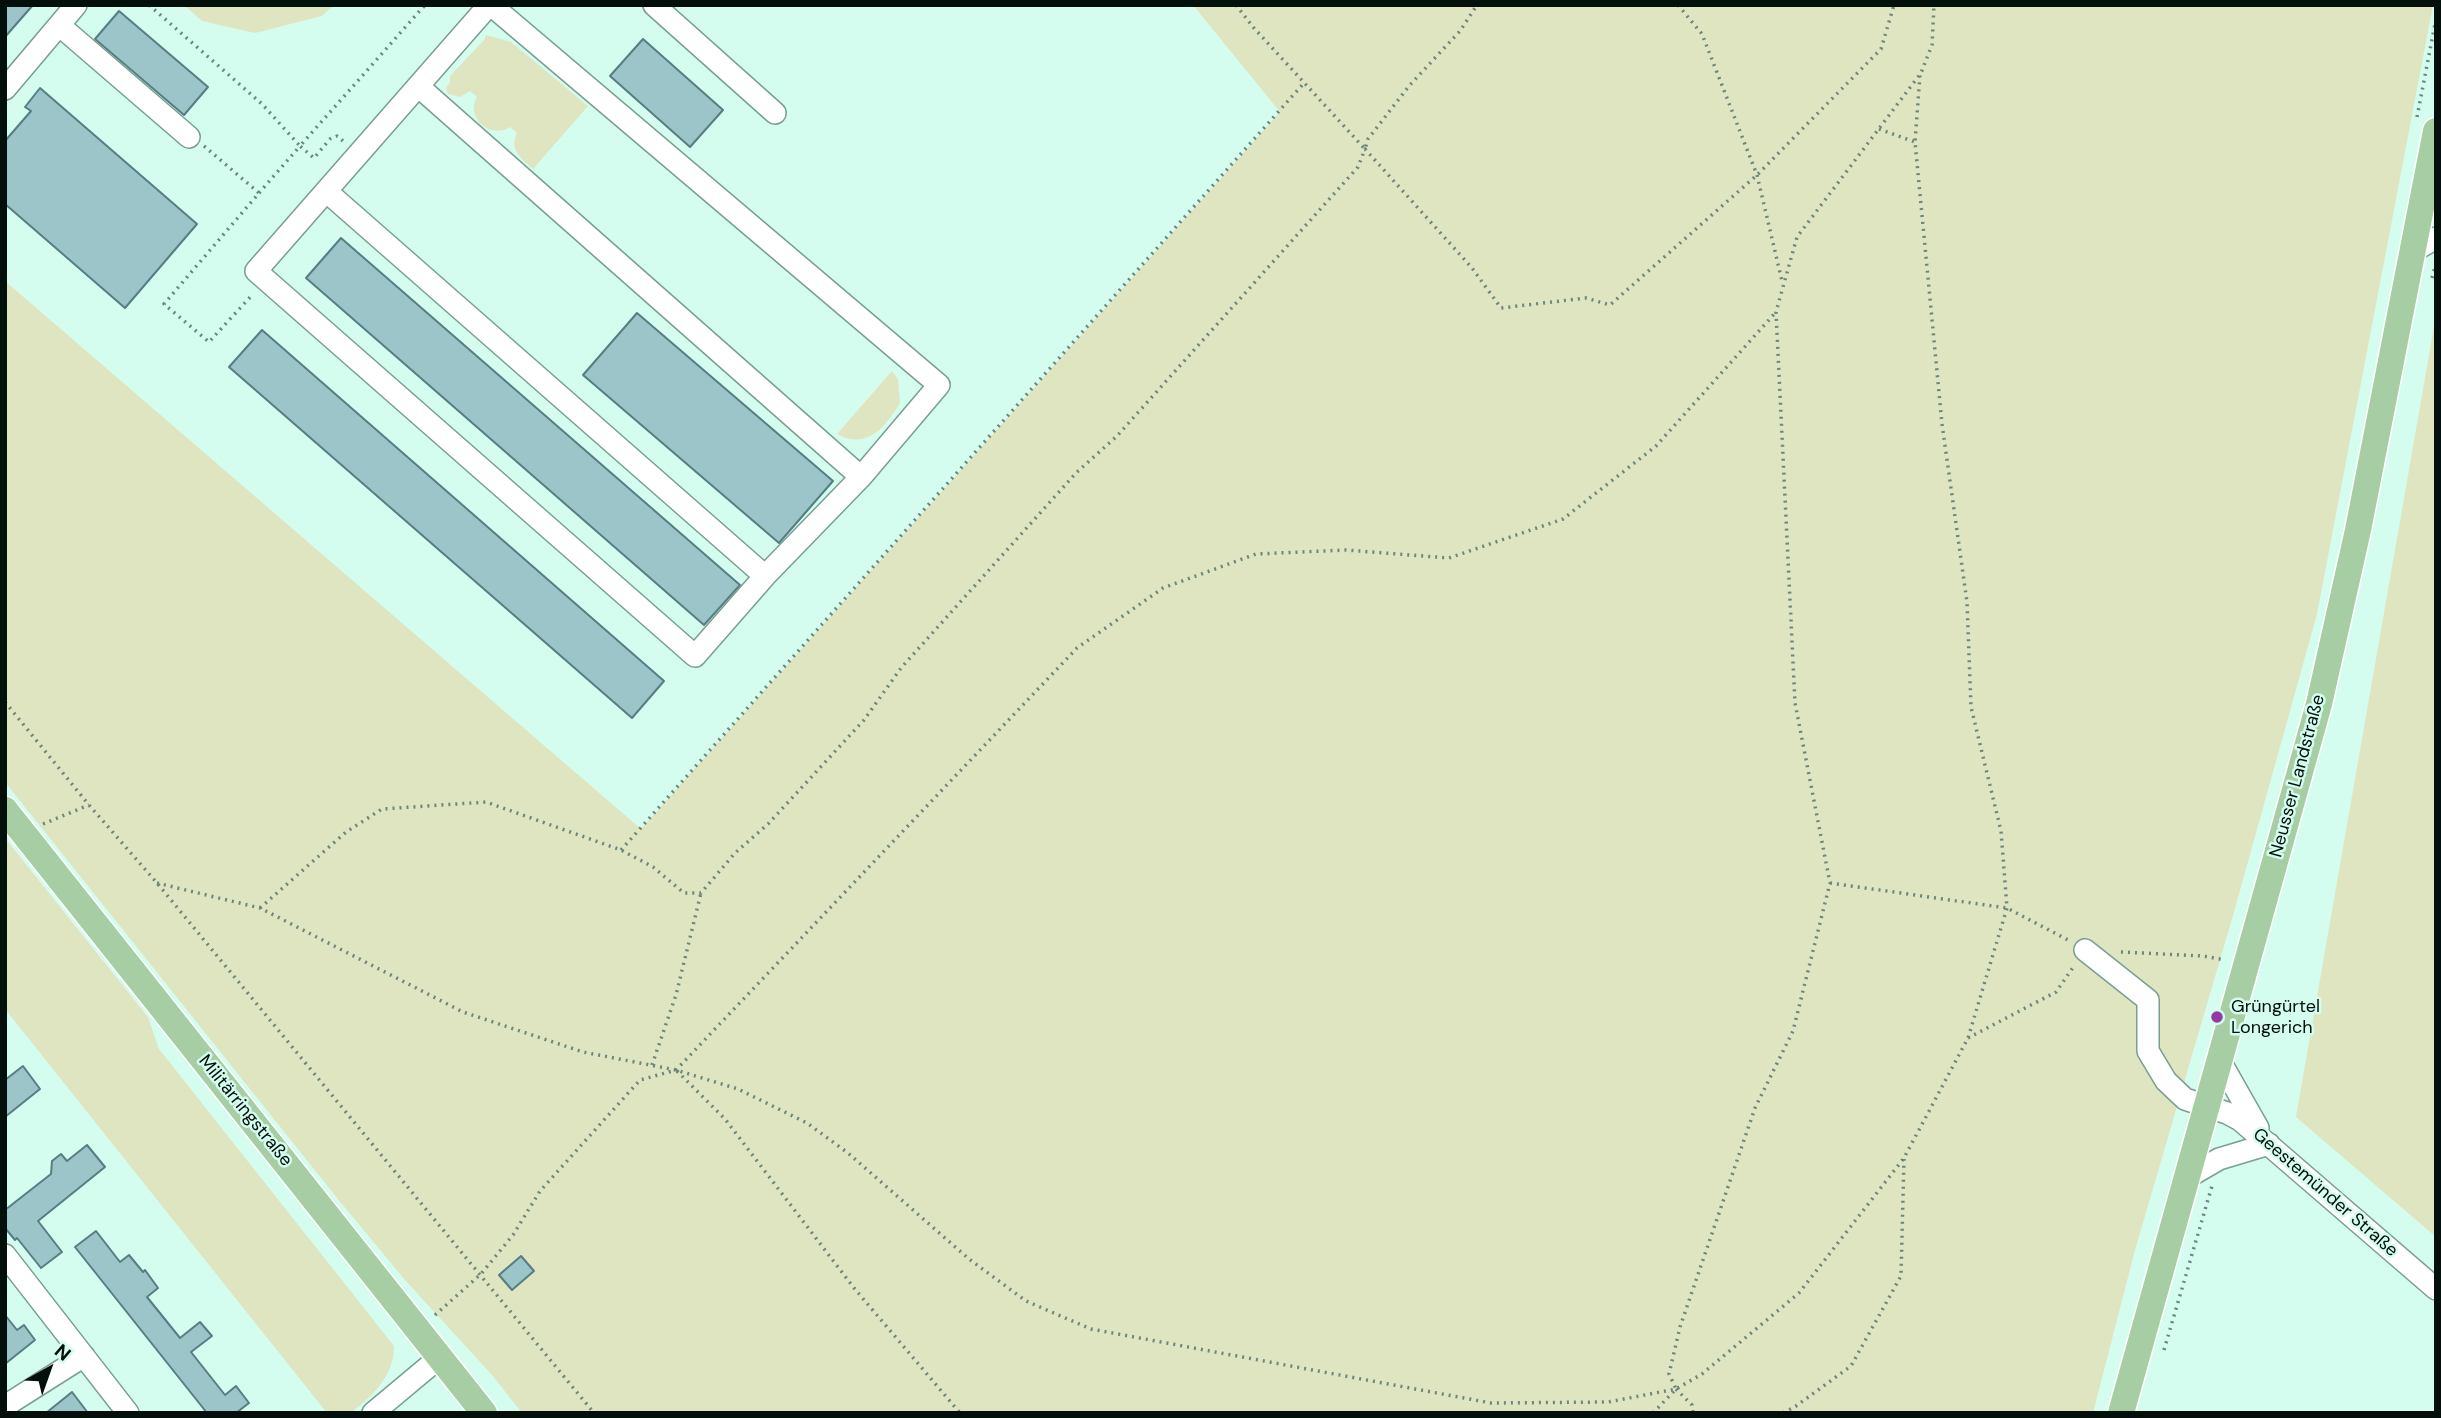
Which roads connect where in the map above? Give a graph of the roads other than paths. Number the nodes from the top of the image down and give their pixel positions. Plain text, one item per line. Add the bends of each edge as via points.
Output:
1 (76, 5) edge
2 (490, 5) edge
3 (654, 5) edge
4 (59, 25) junction
5 (418, 86) junction
6 (5, 89) edge
7 (775, 113) dead end
8 (2425, 129) edge
9 (189, 138) road end
10 (326, 191) junction
11 (2436, 238) edge
12 (2412, 252) junction
13 (861, 477) junction
14 (765, 576) junction
15 (5, 810) edge
16 (2085, 950) road end
17 (2220, 1061) junction
18 (2208, 1107) junction
19 (2269, 1144) junction
20 (2188, 1177) junction
21 (5, 1255) edge
22 (2436, 1289) edge
23 (433, 1349) junction
24 (84, 1356) junction
25 (5, 1406) edge
26 (128, 1413) edge
27 (373, 1413) edge
28 (484, 1413) edge
29 (2121, 1413) edge

1 - 4 street
2 - 5 street
2 - 13 street via 939,385
3 - 7 street
4 - 6 street
4 - 9 street
5 - 10 street
5 - 13 street
8 - 12 main road, Neusser Landstraße
10 - 14 street
10 - 14 street via 256,271 267,281 695,656
11 - 12 street
12 - 17 main road, Neusser Landstraße via 2319,704
13 - 14 street
15 - 23 main road, Militärringstraße
16 - 18 street, Geestemünder Straße via 2148,1000 2148,1051 2166,1081 2185,1099
17 - 18 main road, Neusser Landstraße
17 - 19 street
18 - 19 street, Geestemünder Straße via 2239,1120
18 - 20 main road, Neusser Landstraße
19 - 20 street via 2219,1158
19 - 22 street, Geestemünder Straße
20 - 29 main road, Neusser Landstraße
21 - 24 street
23 - 27 street
23 - 28 main road, Militärringstraße
24 - 25 street
24 - 26 street

